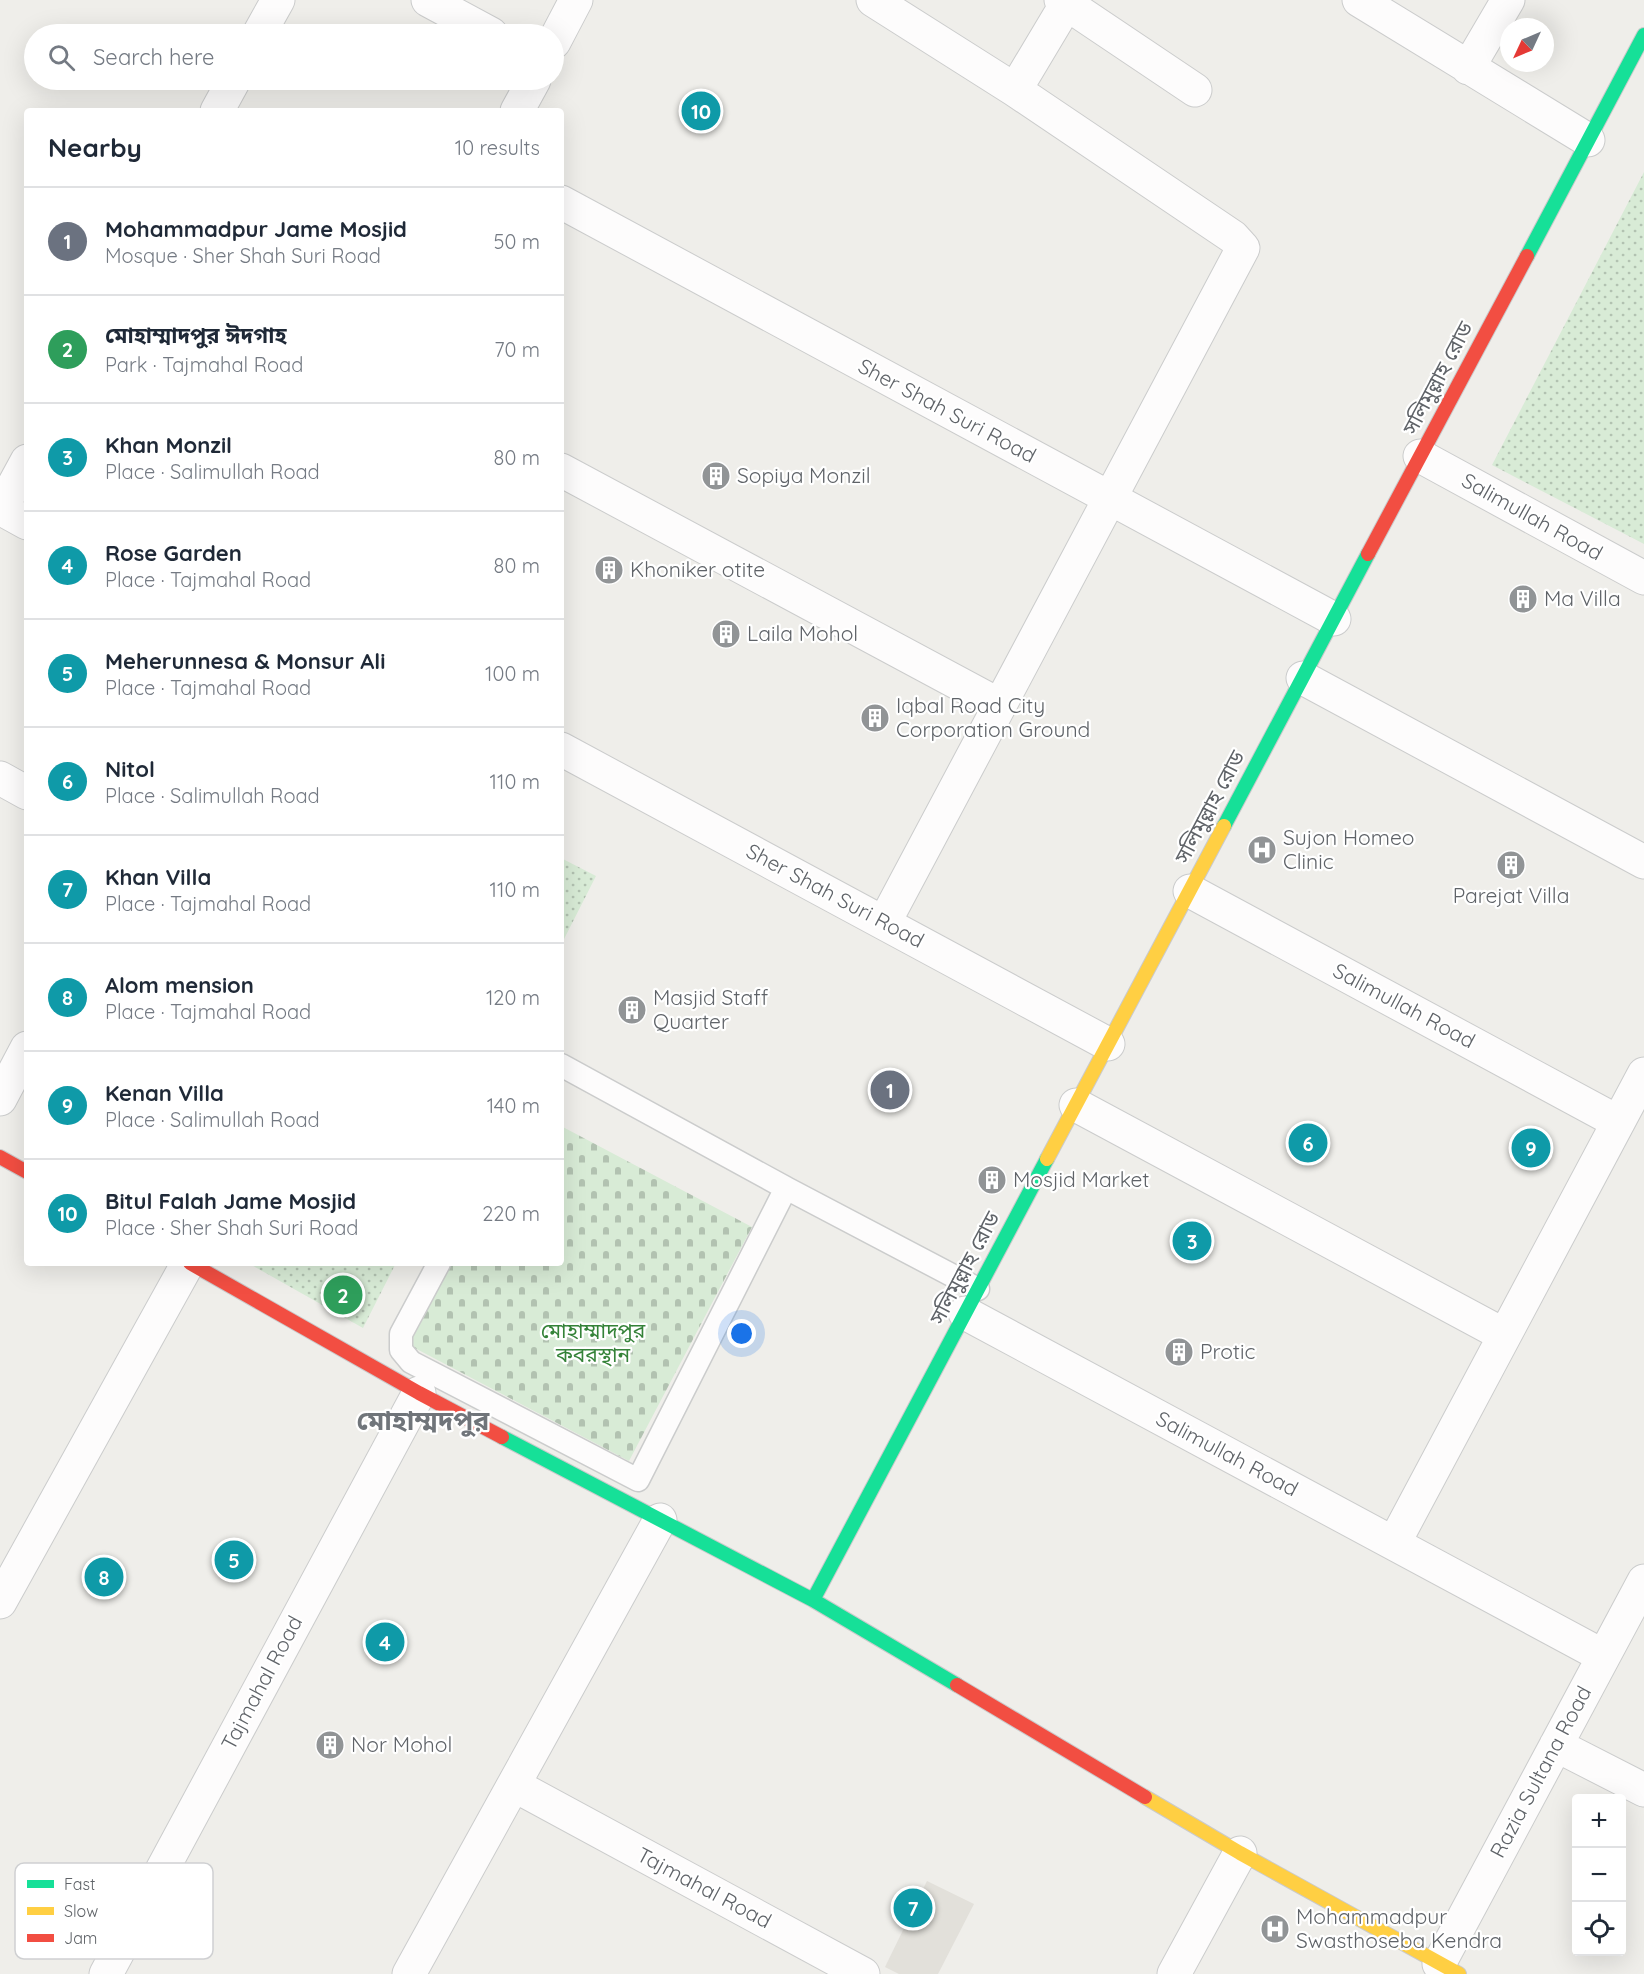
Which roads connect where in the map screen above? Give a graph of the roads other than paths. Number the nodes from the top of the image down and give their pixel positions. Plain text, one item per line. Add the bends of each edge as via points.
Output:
1 (278, 0) edge
2 (428, 0) edge
3 (576, 0) edge
4 (873, 0) edge
5 (1359, 0) edge
6 (1508, 0) edge
7 (1064, 2) edge
8 (265, 24) edge
9 (472, 24) edge
10 (563, 24) edge
11 (1644, 35) edge
12 (1468, 68) junction
13 (229, 90) edge
14 (529, 90) edge
15 (1015, 90) junction
16 (1195, 90) dead end
17 (219, 108) edge
18 (519, 108) edge
19 (1588, 140) junction
20 (564, 204) edge
21 (1420, 456) junction
22 (24, 470) edge
23 (564, 472) edge
24 (1110, 498) junction
25 (9, 513) edge
26 (1644, 578) edge
27 (1334, 619) junction
28 (1303, 678) junction
29 (999, 705) junction
30 (564, 751) edge
31 (0, 778) edge
32 (24, 791) edge
33 (1644, 862) edge
34 (1190, 891) junction
35 (884, 922) junction
36 (1108, 1044) junction
37 (24, 1054) edge
38 (564, 1067) edge
39 (1644, 1074) edge
40 (0, 1099) edge
41 (1076, 1105) junction
42 (1618, 1122) junction
43 (0, 1156) edge
44 (24, 1170) edge
45 (786, 1188) junction
46 (187, 1266) edge
47 (194, 1266) edge
48 (437, 1266) edge
49 (972, 1301) junction
50 (1504, 1335) junction
51 (419, 1393) junction
52 (660, 1520) junction
53 (1394, 1543) junction
54 (1644, 1581) edge
55 (813, 1600) junction
56 (0, 1602) edge
57 (1603, 1656) junction
58 (1556, 1745) junction
59 (514, 1785) junction
60 (1644, 1790) edge
61 (1240, 1853) junction
62 (166, 1863) edge
63 (114, 1959) edge
64 (1449, 1969) edge
65 (106, 1974) edge
66 (409, 1974) edge
67 (863, 1974) edge
68 (1174, 1974) edge

1 - 8 street
2 - 9 street
3 - 10 street
4 - 15 street
5 - 12 street
6 - 12 street
7 - 15 street
7 - 16 street
11 - 19 street, সলিমুল্লাহ রোড
12 - 19 street
13 - 17 street
14 - 18 street
15 - 24 street via 1233,237 1243,248
19 - 21 street, সলিমুল্লাহ রোড
20 - 24 street, Sher Shah Suri Road
21 - 26 street, Salimullah Road
21 - 27 street, সলিমুল্লাহ রোড
22 - 25 street
23 - 29 street
24 - 27 street, Sher Shah Suri Road
24 - 29 street
27 - 28 street, সলিমুল্লাহ রোড
28 - 33 street
28 - 34 street, সলিমুল্লাহ রোড
29 - 35 street
30 - 35 street, Sher Shah Suri Road
31 - 32 street
34 - 36 street, সলিমুল্লাহ রোড
34 - 42 street, Salimullah Road
35 - 36 street, Sher Shah Suri Road
36 - 41 street, সলিমুল্লাহ রোড
37 - 40 street
38 - 45 lane
39 - 42 street
41 - 49 street, সলিমুল্লাহ রোড
41 - 50 street
42 - 50 street
43 - 44 street
45 - 48 lane via 638,1480 411,1362 401,1350 401,1334
45 - 49 lane
46 - 56 street
47 - 51 street
49 - 53 street, Salimullah Road
49 - 55 street, সলিমুল্লাহ রোড
50 - 53 street
51 - 52 street
51 - 62 street, Tajmahal Road
52 - 55 street
52 - 59 street
53 - 57 street, Salimullah Road
54 - 57 street, Razia Sultana Road
55 - 61 street
57 - 58 street, Razia Sultana Road
58 - 60 street
58 - 64 street, Razia Sultana Road
59 - 66 street
59 - 67 street, Tajmahal Road
61 - 64 street
61 - 68 street
63 - 65 street, Tajmahal Road

